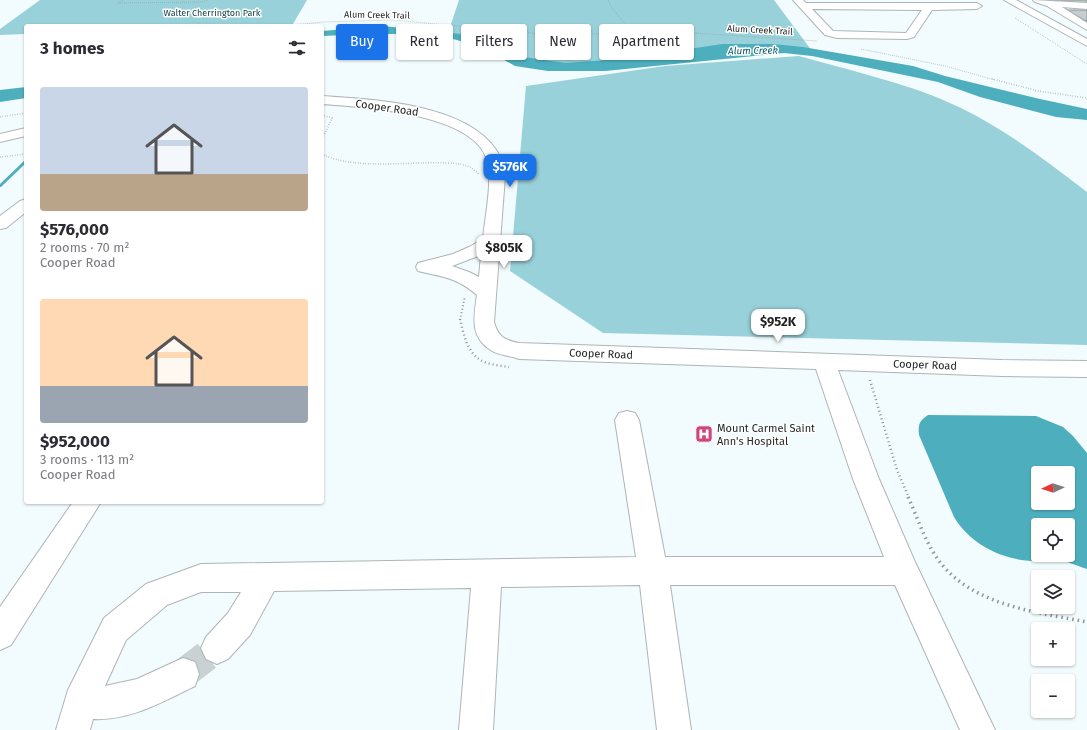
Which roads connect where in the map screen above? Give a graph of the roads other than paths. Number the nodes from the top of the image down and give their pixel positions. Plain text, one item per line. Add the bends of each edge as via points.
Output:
1 (949, 0) edge
2 (968, 0) edge
3 (1009, 0) edge
4 (1038, 0) edge
5 (1050, 4) junction
6 (959, 6) junction
7 (1087, 6) edge
8 (810, 13) edge
9 (922, 17) junction
10 (833, 20) dead end
11 (904, 20) dead end
12 (1087, 27) edge
13 (1087, 43) edge
14 (324, 100) edge
15 (24, 132) edge
16 (0, 138) edge
17 (24, 206) edge
18 (0, 224) edge
19 (491, 241) junction
20 (487, 293) junction
21 (1087, 369) edge
22 (827, 370) junction
23 (627, 420) dead end
24 (87, 504) edge
25 (653, 571) junction
26 (904, 571) junction
27 (487, 573) junction
28 (266, 577) junction
29 (0, 634) edge
30 (217, 648) tunnel mouth
31 (183, 674) tunnel mouth
32 (76, 716) edge
33 (476, 730) edge
34 (674, 730) edge
35 (978, 730) edge

1 - 6 street
2 - 6 street via 977,6
3 - 13 street
4 - 5 street
5 - 7 street
5 - 12 street
6 - 9 street
8 - 9 street
8 - 9 street
8 - 10 street
9 - 11 street
14 - 19 street, Cooper Road via 427,114 451,121 470,131 485,144 495,159 497,176
15 - 16 street
17 - 18 street
19 - 20 street, Cooper Road
19 - 20 street via 482,249 458,260 424,267 467,277
20 - 22 street, Cooper Road via 484,322 487,335 500,346 519,352
21 - 22 street, Cooper Road
22 - 26 street via 866,479
23 - 25 street
24 - 29 street
25 - 26 street
25 - 27 street
25 - 34 street
26 - 35 street
27 - 28 street
27 - 33 street
28 - 30 street via 239,624
28 - 32 street via 201,578 157,594 115,629
31 - 32 street via 141,695 108,703

